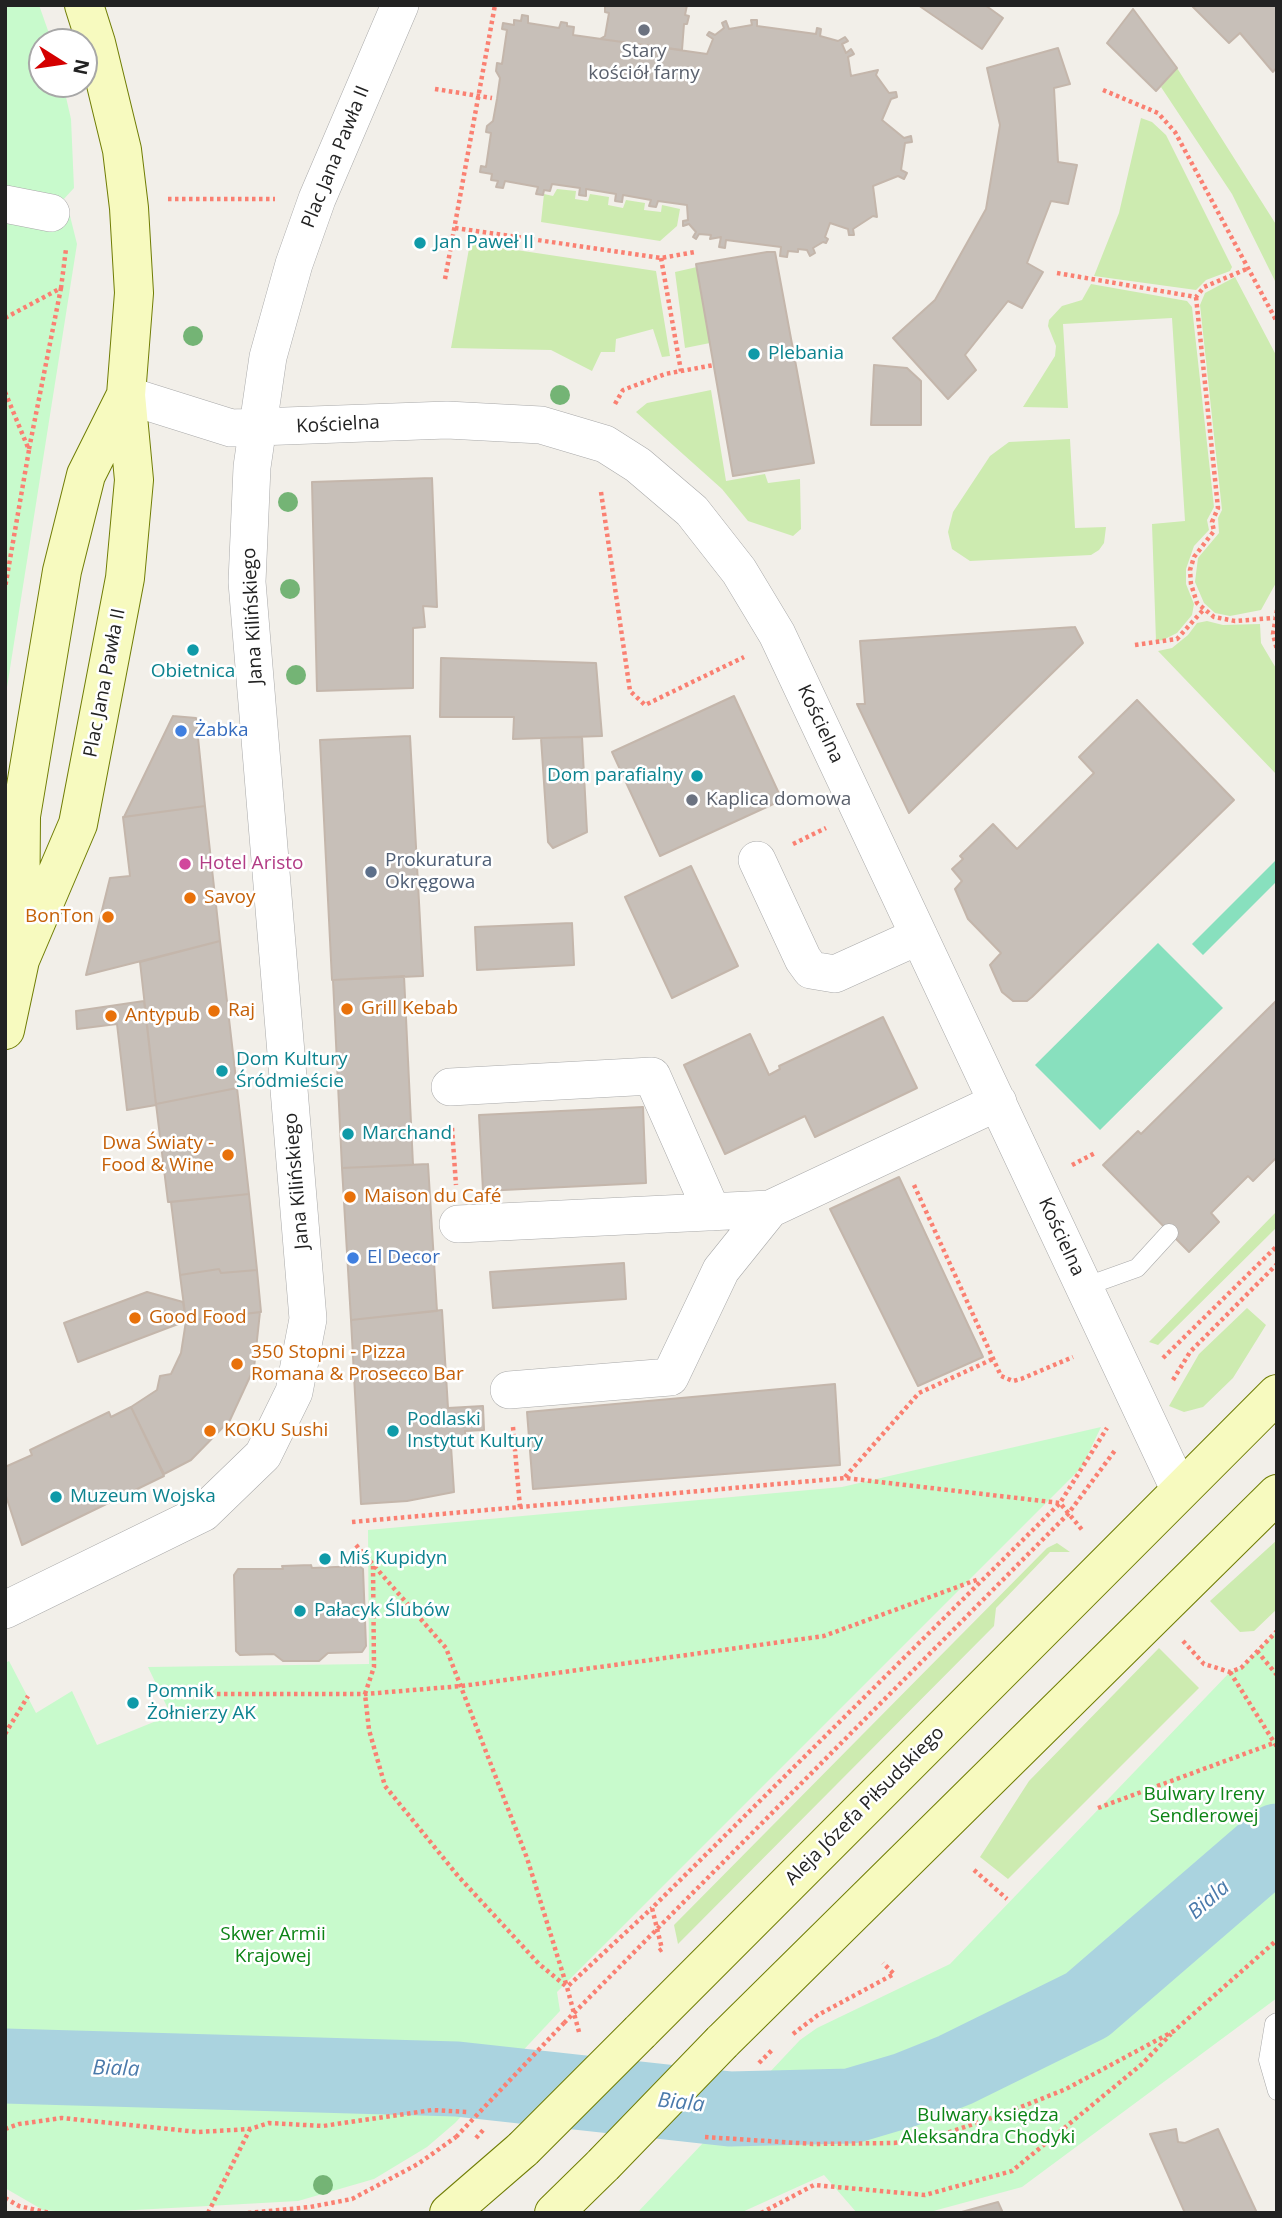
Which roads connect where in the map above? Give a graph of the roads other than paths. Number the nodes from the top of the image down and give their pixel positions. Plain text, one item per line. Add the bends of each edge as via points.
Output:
1 (84, 5) edge
2 (399, 7) edge
3 (5, 204) edge
4 (59, 227) road end
5 (126, 395) junction
6 (256, 429) junction
7 (757, 860) dead end
8 (919, 936) junction
9 (20, 960) junction
10 (5, 1030) edge
11 (450, 1087) road end
12 (998, 1102) junction
13 (770, 1209) junction
14 (712, 1212) junction
15 (458, 1224) road end
16 (1169, 1233) dead end
17 (1084, 1287) junction
18 (509, 1390) road end
19 (1277, 1394) edge
20 (1180, 1491) junction
21 (1277, 1494) edge
22 (5, 1610) edge
23 (1277, 2022) edge
24 (1277, 2091) edge
25 (449, 2213) edge
26 (554, 2213) edge

1 - 5 main road, Plac Jana Pawła II via 122,150 129,208 134,293
2 - 6 street, Plac Jana Pawła II via 317,199 270,348
3 - 4 street
5 - 6 street, Kościelna via 231,428
5 - 9 main road, Plac Jana Pawła II via 86,475 62,571 21,816
5 - 9 main road, Plac Jana Pawła II via 134,480 125,578 78,824
6 - 8 street, Kościelna via 447,420 541,425 605,444 638,465 685,503 712,533 778,634
6 - 22 street, Jana Kilińskiego via 247,582 308,1319 294,1392 263,1455 203,1513
7 - 8 street via 811,970 835,974
8 - 12 street, Kościelna
9 - 10 main road, Plac Jana Pawła II
11 - 14 street via 652,1076
12 - 13 street
12 - 17 street, Kościelna
13 - 14 street
13 - 18 street via 721,1270 670,1377
14 - 15 street
16 - 17 lane via 1137,1268
17 - 20 street, Kościelna
19 - 20 main road, Aleja Józefa Piłsudskiego
20 - 25 main road, Aleja Józefa Piłsudskiego, bridge via 523,2149
21 - 26 main road, bridge
23 - 24 lane via 1268,2060

